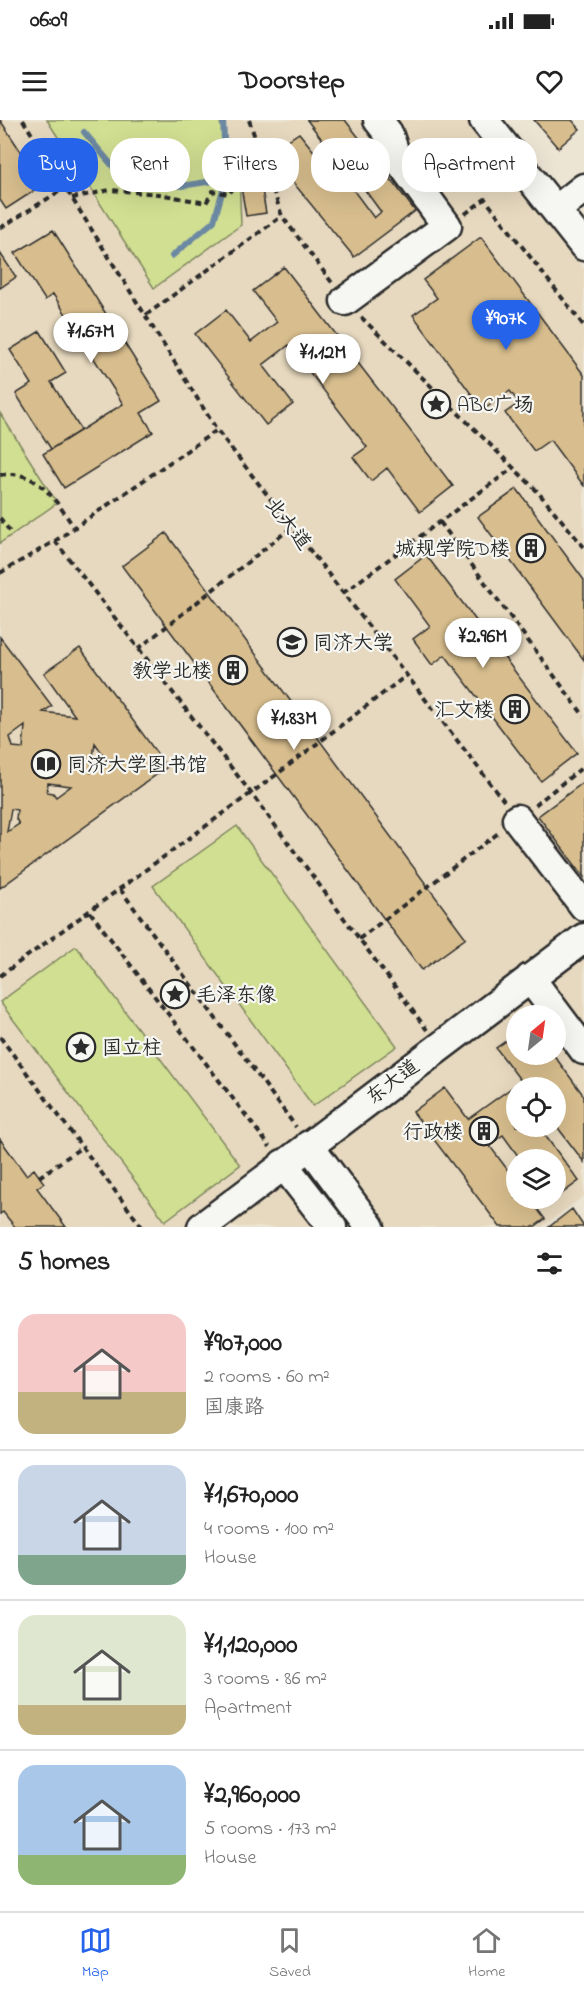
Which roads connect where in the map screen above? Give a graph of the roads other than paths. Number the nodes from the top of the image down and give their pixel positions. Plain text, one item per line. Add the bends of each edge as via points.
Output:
1 (378, 120) edge
2 (484, 120) edge
3 (584, 188) edge
4 (556, 210) junction
5 (584, 246) edge
6 (345, 301) road end
7 (517, 819) road end
8 (584, 906) edge
9 (584, 938) edge
10 (530, 978) junction
11 (584, 1050) edge
12 (309, 1145) junction
13 (283, 1164) junction
14 (202, 1227) edge
15 (332, 1227) edge
16 (370, 1227) edge

1 - 6 street via 388,132 396,156 447,226
2 - 4 street
3 - 4 street
4 - 5 street
7 - 8 street
9 - 10 street, 东大道
10 - 11 street
10 - 12 street, 东大道
12 - 13 street, 东大道
12 - 16 street
13 - 14 street, 东大道
13 - 15 street

